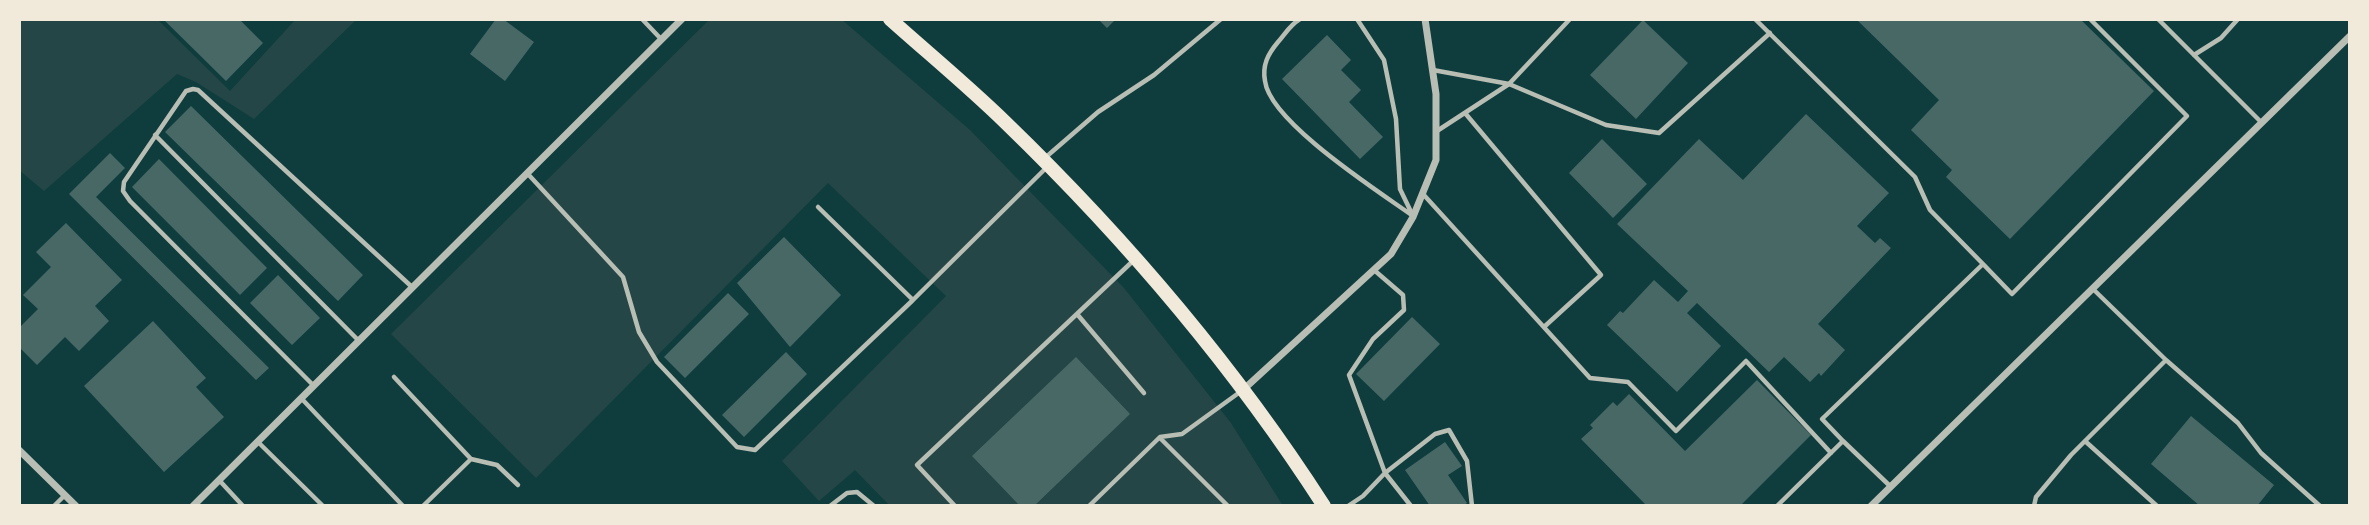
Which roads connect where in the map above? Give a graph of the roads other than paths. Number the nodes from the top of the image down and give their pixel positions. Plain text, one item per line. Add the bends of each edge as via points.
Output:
1 (642, 19) edge
2 (682, 19) edge
3 (1221, 19) edge
4 (1300, 19) edge
5 (1357, 19) edge
6 (1425, 19) edge
7 (1570, 19) edge
8 (1755, 19) edge
9 (2090, 19) edge
10 (2158, 19) edge
11 (2238, 19) edge
12 (891, 20) edge
13 (1770, 33) junction
14 (2350, 36) edge
15 (662, 39) junction
16 (2194, 55) junction
17 (1433, 70) junction
18 (1509, 84) junction
19 (1465, 113) junction
20 (2262, 123) junction
21 (1437, 131) junction
22 (155, 135) junction
23 (1045, 163) junction
24 (527, 173) junction
25 (1423, 194) junction
26 (818, 207) dead end
27 (1413, 217) junction
28 (1135, 259) junction
29 (1983, 264) junction
30 (1374, 269) junction
31 (412, 288) junction
32 (2093, 289) junction
33 (914, 300) junction
34 (1077, 314) junction
35 (1544, 327) junction
36 (359, 341) junction
37 (2166, 360) junction
38 (394, 377) dead end
39 (314, 386) junction
40 (1244, 390) junction
41 (1144, 393) dead end
42 (301, 398) junction
43 (1160, 437) junction
44 (1843, 441) junction
45 (2085, 441) junction
46 (258, 442) junction
47 (19, 450) edge
48 (1831, 453) junction
49 (471, 459) junction
50 (1385, 473) junction
51 (219, 480) junction
52 (518, 485) dead end
53 (1891, 487) junction
54 (65, 495) junction
55 (54, 506) edge
56 (76, 506) edge
57 (193, 506) edge
58 (243, 506) edge
59 (324, 506) edge
60 (403, 506) edge
61 (423, 506) edge
62 (831, 506) edge
63 (874, 506) edge
64 (955, 506) edge
65 (1089, 506) edge
66 (1228, 506) edge
67 (1324, 506) edge
68 (1348, 506) edge
69 (1411, 506) edge
70 (1472, 506) edge
71 (1777, 506) edge
72 (1871, 506) edge
73 (2034, 506) edge
74 (2157, 506) edge
75 (2320, 506) edge

1 - 15 lane
2 - 15 street
3 - 23 lane via 1154,75 1098,112
4 - 27 lane via 1266,58 1264,82 1279,110 1309,140
5 - 27 lane via 1384,60 1396,119 1400,188
6 - 17 street
7 - 18 lane
8 - 13 lane
9 - 29 lane via 2187,116 2012,294
10 - 16 lane
11 - 16 lane via 2221,38
12 - 23 main road
13 - 18 lane via 1659,133 1606,125
13 - 29 lane via 1915,177 1930,210
14 - 20 street
15 - 24 street
16 - 20 lane
17 - 18 lane
17 - 21 street
18 - 19 lane
19 - 21 lane
19 - 35 lane via 1601,275
20 - 32 street
21 - 25 street via 1436,160
22 - 31 lane via 186,91 198,90
22 - 36 lane
22 - 39 lane via 124,182 123,191
23 - 28 main road
23 - 33 lane
24 - 31 street
24 - 33 lane via 623,276 639,332 657,362 737,447 755,450
25 - 27 street
25 - 35 lane
26 - 33 lane
27 - 30 street via 1391,254
28 - 34 lane
28 - 40 main road
29 - 44 lane via 1822,419
30 - 40 street
30 - 50 lane via 1403,295 1404,310 1373,339 1349,375
31 - 36 street
32 - 37 lane
32 - 53 street
34 - 41 lane
34 - 64 lane via 917,465
35 - 48 lane via 1590,378 1628,382 1676,431 1746,361
36 - 39 street
37 - 45 lane
37 - 75 lane via 2238,423 2261,453
38 - 49 lane
39 - 42 street
40 - 43 lane via 1182,434
40 - 67 main road
42 - 46 street
42 - 60 lane
43 - 65 lane
43 - 66 lane
44 - 48 lane
44 - 53 lane
45 - 73 lane via 2036,497
45 - 74 lane
46 - 51 street
46 - 59 lane
47 - 54 street
48 - 71 lane
49 - 52 lane via 497,465
49 - 61 lane
50 - 68 lane
50 - 69 lane
50 - 70 lane via 1435,434 1449,430 1467,461
51 - 57 street
51 - 58 lane
53 - 72 street
54 - 55 lane
54 - 56 street
62 - 63 lane via 847,493 858,492

